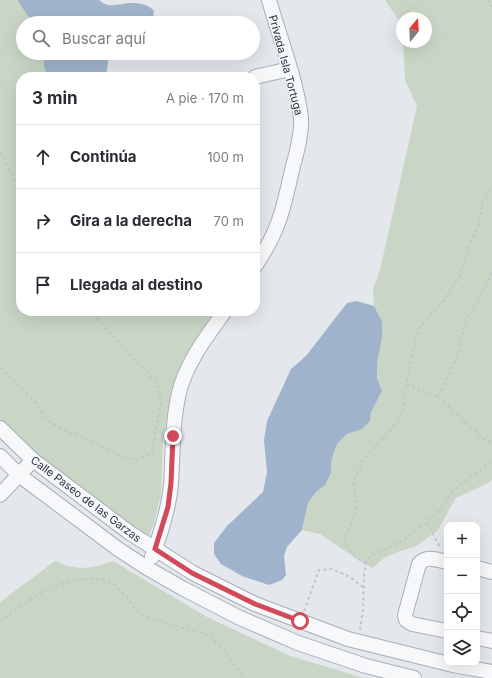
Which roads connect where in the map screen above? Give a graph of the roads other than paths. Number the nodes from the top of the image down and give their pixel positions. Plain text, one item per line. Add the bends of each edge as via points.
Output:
1 (269, 0) edge
2 (290, 69) junction
3 (260, 77) edge
4 (260, 258) edge
5 (221, 316) edge
6 (0, 428) edge
7 (0, 456) edge
8 (33, 460) junction
9 (19, 475) junction
10 (0, 495) edge
11 (155, 549) junction
12 (444, 562) edge
13 (147, 568) junction
14 (480, 569) edge
15 (492, 572) edge
16 (444, 630) edge
17 (480, 639) edge
18 (492, 641) edge
19 (492, 672) edge
20 (414, 678) edge

1 - 2 street, Privada Isla Tortuga
2 - 3 street
2 - 4 street, Privada Isla Tortuga via 301,120 298,149 276,229
5 - 11 street via 188,369 179,392 168,507
6 - 8 street, Calle Paseo de las Garzas
7 - 9 street, Calle Paseo de las Garzas
8 - 9 street
8 - 11 street, Calle Paseo de las Garzas
9 - 10 street
9 - 13 street, Calle Paseo de las Garzas
11 - 13 street
11 - 19 street, Calle Paseo de las Garzas via 192,573 255,604 348,639
12 - 16 street via 422,559 405,615 406,620 412,624
13 - 20 street, Calle Paseo de las Garzas via 238,617 298,643 366,666
14 - 15 street
17 - 18 street

